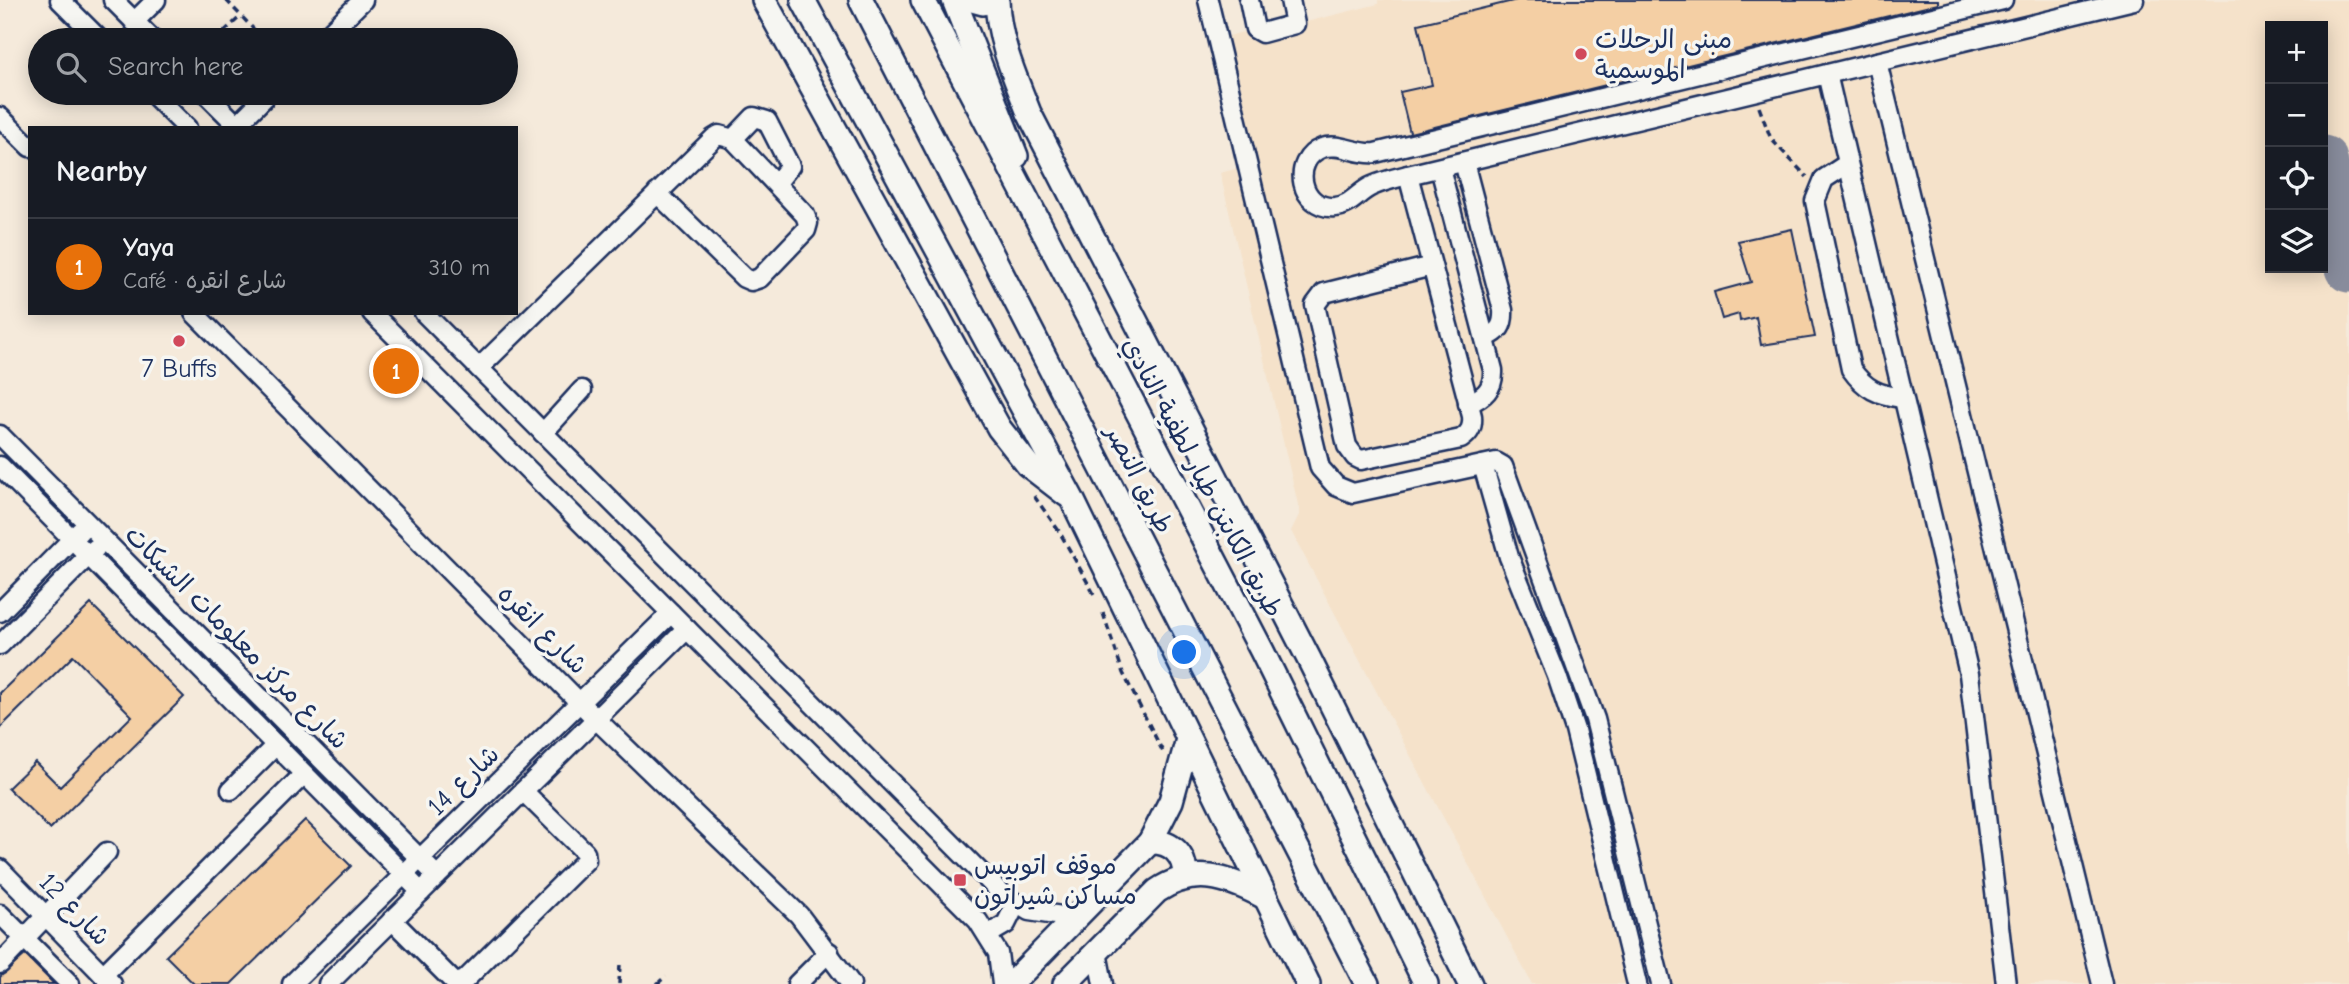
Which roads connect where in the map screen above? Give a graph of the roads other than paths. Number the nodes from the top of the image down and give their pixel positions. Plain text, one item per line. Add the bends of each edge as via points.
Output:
1 (60, 0) edge
2 (156, 0) edge
3 (363, 0) edge
4 (764, 0) edge
5 (803, 0) edge
6 (861, 0) edge
7 (923, 0) edge
8 (954, 0) edge
9 (972, 0) edge
10 (991, 0) edge
11 (997, 0) edge
12 (1208, 0) edge
13 (1249, 0) edge
14 (1290, 0) edge
15 (2003, 0) edge
16 (2134, 0) edge
17 (121, 3) edge
18 (134, 22) junction
19 (88, 28) edge
20 (140, 28) edge
21 (334, 28) edge
22 (1877, 62) junction
23 (1827, 75) junction
24 (164, 105) edge
25 (217, 105) edge
26 (258, 105) edge
27 (0, 117) edge
28 (185, 126) edge
29 (238, 126) edge
30 (733, 139) junction
31 (28, 145) edge
32 (1464, 162) junction
33 (1847, 164) junction
34 (1440, 168) junction
35 (1408, 175) junction
36 (776, 184) junction
37 (1018, 185) junction
38 (657, 193) junction
39 (1480, 223) junction
40 (1456, 228) junction
41 (1432, 266) junction
42 (196, 315) edge
43 (374, 315) edge
44 (426, 315) edge
45 (1485, 338) junction
46 (479, 368) junction
47 (582, 390) dead end
48 (1902, 398) junction
49 (1468, 404) junction
50 (544, 433) junction
51 (0, 435) edge
52 (1483, 465) junction
53 (0, 466) edge
54 (1072, 499) junction
55 (87, 523) junction
56 (72, 539) junction
57 (104, 540) junction
58 (89, 555) junction
59 (0, 612) edge
60 (671, 613) junction
61 (687, 629) junction
62 (0, 645) edge
63 (580, 703) junction
64 (596, 719) junction
65 (1188, 739) junction
66 (275, 745) junction
67 (304, 774) junction
68 (231, 790) dead end
69 (523, 791) junction
70 (1150, 842) junction
71 (107, 852) dead end
72 (420, 859) junction
73 (0, 869) edge
74 (404, 875) junction
75 (437, 876) junction
76 (1185, 876) junction
77 (421, 892) junction
78 (1263, 896) junction
79 (27, 897) junction
80 (1016, 904) junction
81 (45, 916) junction
82 (1075, 918) junction
83 (2, 919) edge
84 (392, 920) junction
85 (989, 934) junction
86 (24, 939) junction
87 (829, 951) junction
88 (1097, 952) junction
89 (0, 964) edge
90 (107, 980) edge
91 (70, 984) edge
92 (292, 984) edge
93 (328, 984) edge
94 (797, 984) edge
95 (851, 984) edge
96 (1002, 984) edge
97 (1011, 984) edge
98 (1065, 984) edge
99 (1103, 984) edge
100 (1308, 984) edge
101 (1367, 984) edge
102 (1426, 984) edge
103 (1470, 984) edge
104 (1637, 984) edge
105 (1661, 984) edge
106 (2006, 984) edge
107 (2102, 984) edge

1 - 19 street
2 - 18 street
3 - 21 street
4 - 54 main road via 999,428 1028,465
5 - 54 main road
6 - 101 main road, طريق النصر
7 - 37 main road, طريق الكابتن طيار لطفية النادي
8 - 37 main road via 1014,149
9 - 10 main road
11 - 103 main road, طريق الكابتن طيار لطفية النادي via 1006,52 1029,113
12 - 52 street via 1320,468 1336,486 1353,493
13 - 14 street via 1255,29 1262,33 1295,24
15 - 35 street via 1375,153 1329,146 1312,153 1302,177 1307,194 1330,207 1347,204 1370,187
16 - 22 street
17 - 18 street
18 - 20 street
22 - 23 street
22 - 107 street
23 - 32 street
23 - 33 street
24 - 28 street
25 - 29 street
26 - 29 street
27 - 31 street
30 - 36 street
30 - 36 street via 754,117 767,121 789,162 789,169
30 - 38 street via 724,134 714,138
32 - 34 street
32 - 39 street
33 - 48 street
33 - 48 street via 1824,179 1818,189 1816,214 1851,369 1874,392
34 - 35 street
34 - 40 street
35 - 41 street
36 - 38 street via 805,215 807,227 760,278 751,281
37 - 102 main road, طريق الكابتن طيار لطفية النادي via 1262,651
38 - 46 street
39 - 40 street
39 - 45 street via 1503,318 1497,333
40 - 45 street
41 - 49 street
41 - 49 street via 1318,298 1314,312 1350,452 1369,460 1461,439 1472,424
42 - 63 street, شارع انقره
43 - 60 street
44 - 46 street
45 - 49 street via 1492,386 1482,398
46 - 50 street
47 - 50 street
48 - 106 street via 1969,674
50 - 80 street
51 - 55 street, شارع مركز معلومات الشبكات
52 - 104 street via 1509,557 1575,730
52 - 105 street via 1496,462 1503,466 1576,662 1595,719
53 - 56 street, شارع مركز معلومات الشبكات
54 - 65 main road
55 - 56 street
55 - 57 street, شارع مركز معلومات الشبكات
56 - 58 street, شارع مركز معلومات الشبكات
56 - 59 street
57 - 58 street
57 - 72 street, شارع مركز معلومات الشبكات
58 - 62 street
58 - 66 street, شارع مركز معلومات الشبكات
60 - 61 street
60 - 63 street, شارع 14
61 - 64 street, شارع 14
61 - 85 street
63 - 64 street, شارع انقره
63 - 72 street, شارع 14
64 - 69 street, شارع 14
64 - 87 street, شارع انقره via 799,915
65 - 70 main road via 1171,801
65 - 78 main road
66 - 67 street, شارع مركز معلومات الشبكات
66 - 68 street
67 - 74 street, شارع مركز معلومات الشبكات
67 - 90 street
69 - 75 street, شارع 14
69 - 84 street via 585,852 586,860 464,982 454,983
70 - 76 main road via 1166,844 1179,853
70 - 82 main road
71 - 81 street
72 - 74 street, شارع 14
72 - 75 street, شارع مركز معلومات الشبكات
73 - 79 street, شارع 12
74 - 77 street, شارع مركز معلومات الشبكات
74 - 92 street, شارع 14
75 - 77 street, شارع 14
76 - 78 main road via 1222,878
76 - 88 main road via 1157,891
77 - 84 street, شارع 14
78 - 100 main road
79 - 81 street, شارع 12
79 - 83 street
80 - 82 street via 1044,916
80 - 85 street via 1006,924
81 - 86 street
81 - 90 street, شارع 12
82 - 97 main road
83 - 86 street
84 - 93 street, شارع 14
85 - 96 street via 998,953
86 - 89 street
86 - 91 street
87 - 94 street
87 - 95 street, شارع انقره
88 - 98 main road
88 - 99 street

